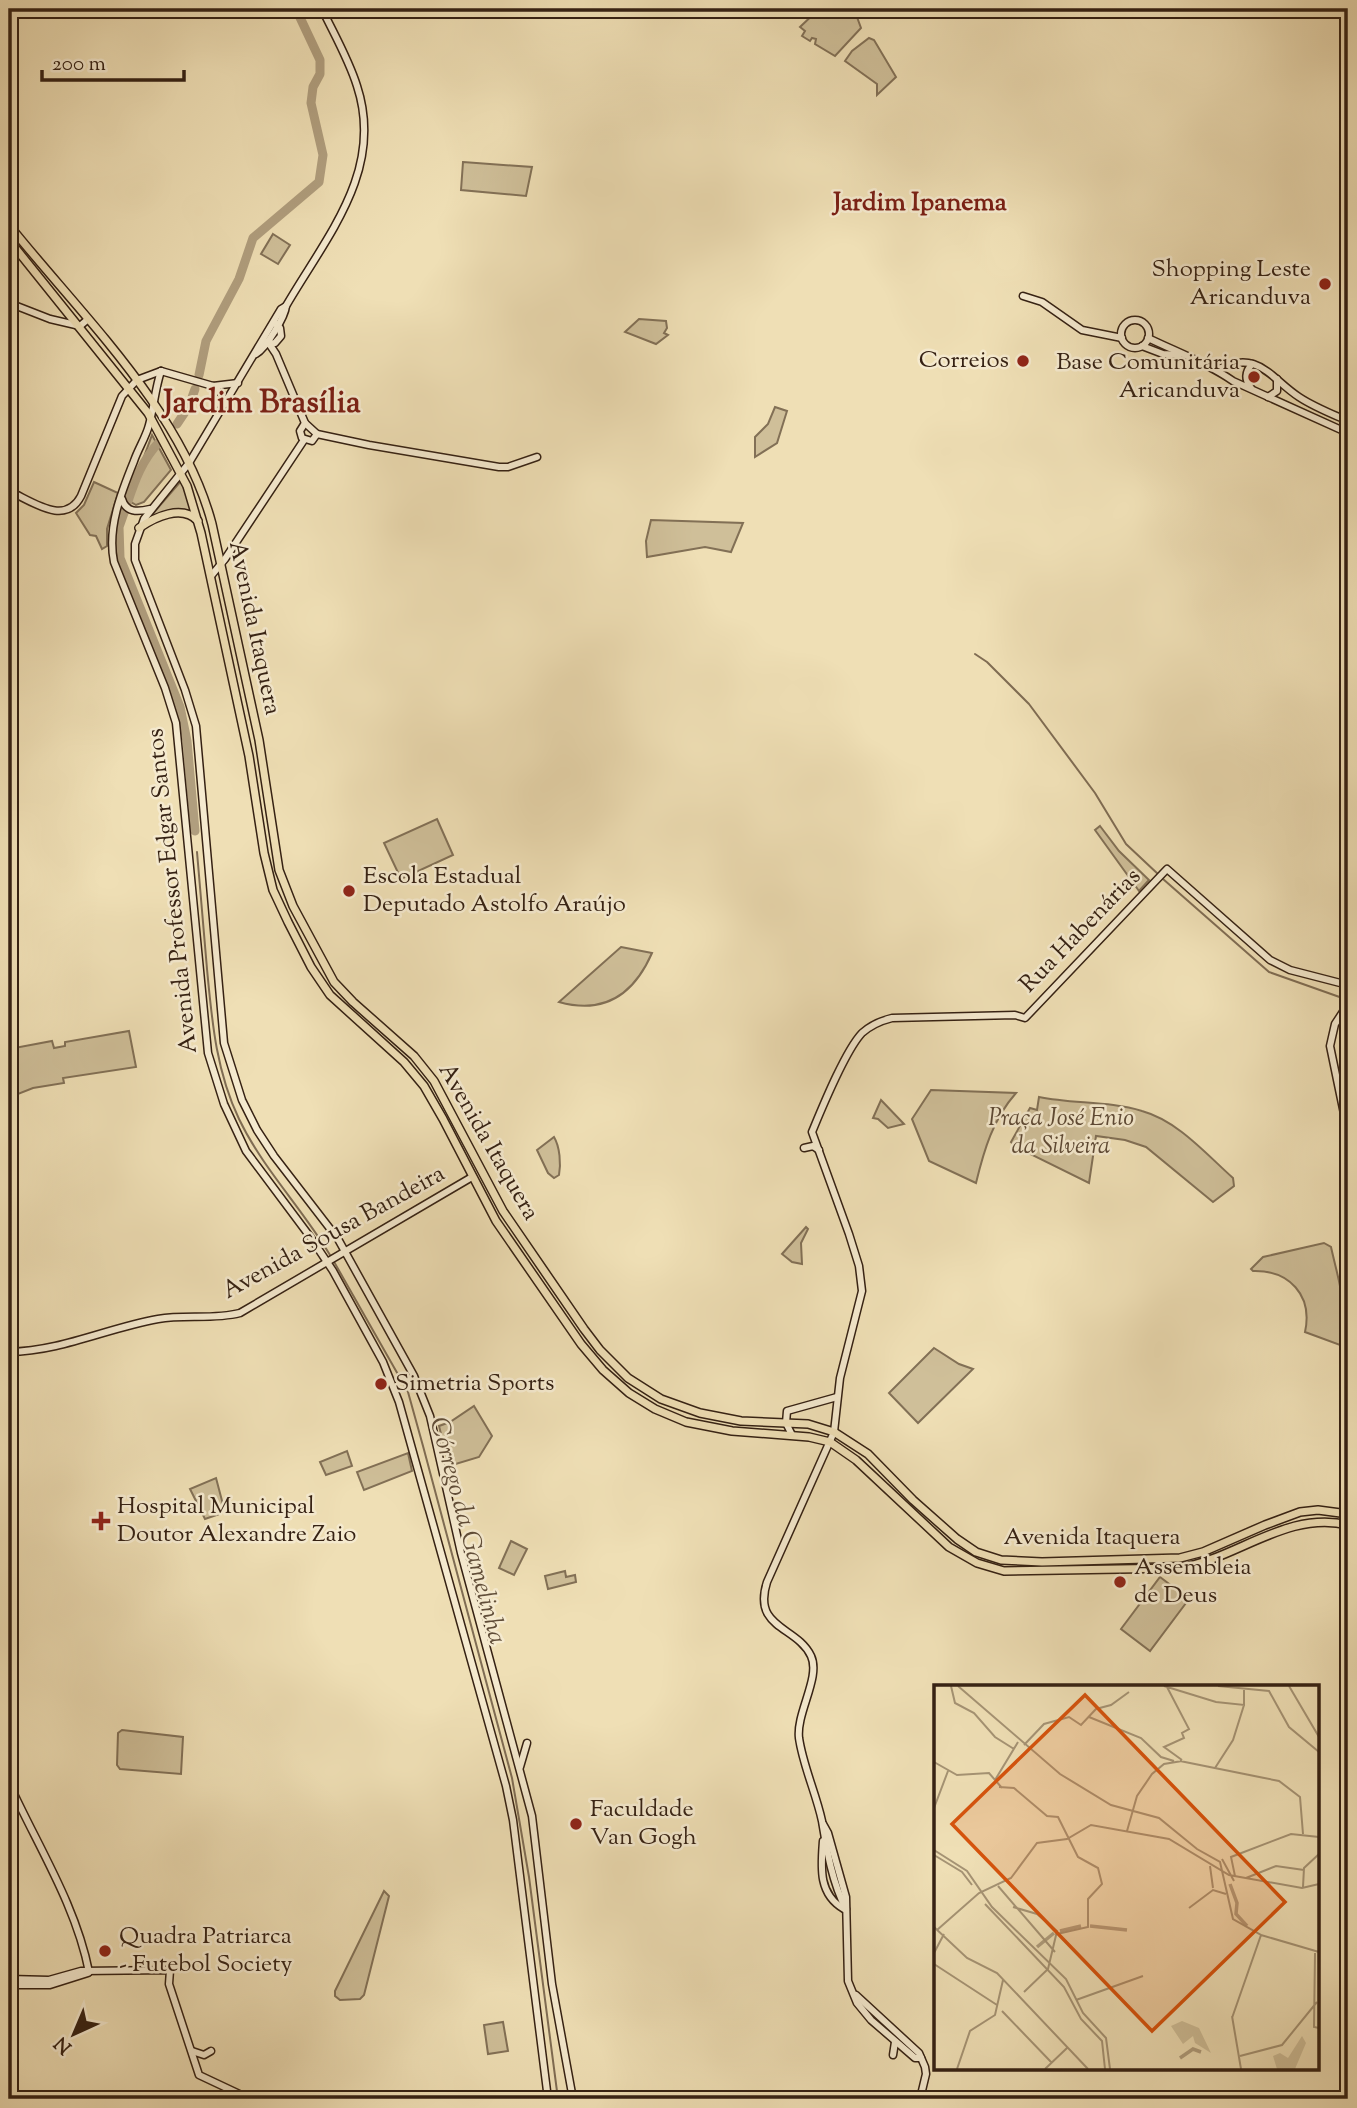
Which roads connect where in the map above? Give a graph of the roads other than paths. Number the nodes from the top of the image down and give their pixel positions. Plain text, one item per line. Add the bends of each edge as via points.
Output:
1 (321, 9) edge
2 (9, 225) edge
3 (9, 240) edge
4 (1023, 296) dead end
5 (9, 303) edge
6 (87, 320) junction
7 (276, 324) junction
8 (80, 326) junction
9 (267, 332) junction
10 (1122, 338) junction
11 (1148, 338) junction
12 (271, 343) junction
13 (1142, 346) junction
14 (255, 355) junction
15 (1179, 355) junction
16 (1252, 364) junction
17 (1217, 370) junction
18 (161, 371) junction
19 (1276, 377) junction
20 (137, 380) junction
21 (238, 383) junction
22 (213, 386) junction
23 (129, 388) junction
24 (1252, 390) junction
25 (1268, 397) junction
26 (153, 402) junction
27 (225, 404) junction
28 (150, 416) junction
29 (1348, 421) edge
30 (305, 424) junction
31 (1348, 433) edge
32 (317, 434) junction
33 (304, 440) junction
34 (537, 457) dead end
35 (189, 463) junction
36 (181, 472) junction
37 (9, 491) edge
38 (122, 494) junction
39 (150, 509) junction
40 (198, 521) junction
41 (139, 528) junction
42 (222, 560) junction
43 (211, 576) junction
44 (1348, 985) edge
45 (1346, 1006) edge
46 (1348, 1133) edge
47 (804, 1148) dead end
48 (820, 1151) junction
49 (471, 1177) junction
50 (503, 1211) junction
51 (344, 1252) junction
52 (329, 1261) junction
53 (9, 1352) edge
54 (837, 1397) junction
55 (786, 1423) junction
56 (834, 1432) junction
57 (792, 1435) junction
58 (830, 1442) junction
59 (1348, 1514) edge
60 (1348, 1525) edge
61 (527, 1743) dead end
62 (520, 1769) junction
63 (9, 1783) edge
64 (822, 1823) junction
65 (823, 1834) junction
66 (846, 1909) junction
67 (89, 1972) junction
68 (9, 1982) edge
69 (854, 1994) junction
70 (895, 2042) junction
71 (192, 2051) junction
72 (211, 2051) dead end
73 (893, 2055) dead end
74 (921, 2058) junction
75 (250, 2099) edge
76 (548, 2099) edge
77 (573, 2099) edge
78 (920, 2099) edge

1 - 7 street via 357,85 366,146 348,201
2 - 6 main road, Avenida Itaquera
3 - 8 main road, Avenida Itaquera
4 - 10 street via 1042,302 1082,330
5 - 8 street
6 - 8 street
6 - 20 main road, Avenida Itaquera
7 - 9 street
7 - 12 street
8 - 23 main road, Avenida Itaquera
9 - 12 street
9 - 14 street
10 - 11 street via 1123,326 1133,320 1145,324
10 - 13 street via 1128,346
11 - 13 street
11 - 15 street
12 - 14 street
12 - 30 street
13 - 15 street
14 - 21 street, Avenida Professor Edgar Santos
15 - 17 street
16 - 17 street
16 - 19 street
16 - 24 street via 1245,379
17 - 24 street
18 - 20 street
18 - 22 street
18 - 26 street, Avenida Professor Edgar Santos
19 - 25 street via 1277,391
19 - 29 street via 1301,398
20 - 23 street
20 - 26 main road, Avenida Itaquera
21 - 22 street
21 - 27 street, Avenida Professor Edgar Santos
22 - 27 street
23 - 28 main road, Avenida Itaquera
23 - 37 street via 73,509 54,510
24 - 25 street
25 - 31 street
26 - 28 street, Avenida Professor Edgar Santos
26 - 35 main road, Avenida Itaquera
27 - 35 street, Avenida Professor Edgar Santos
28 - 36 main road, Avenida Itaquera
28 - 38 street, Avenida Professor Edgar Santos
30 - 32 street
30 - 33 street via 300,431
32 - 33 street
32 - 34 street via 499,467
33 - 42 street
35 - 36 street, Avenida Professor Edgar Santos
35 - 42 main road, Avenida Itaquera
36 - 39 street, Avenida Professor Edgar Santos
36 - 40 main road, Avenida Itaquera
38 - 39 street via 128,509
38 - 52 street, Avenida Professor Edgar Santos via 112,530 112,552 176,723 205,1032 213,1072 246,1152
39 - 41 street, Avenida Professor Edgar Santos
40 - 41 main road via 190,514 174,513
40 - 43 main road, Avenida Itaquera
41 - 51 street, Avenida Professor Edgar Santos via 135,560 195,726 224,1043 231,1068 244,1106 267,1148 319,1212
42 - 43 street
42 - 50 main road, Avenida Itaquera via 287,892 334,982 414,1056 434,1081
43 - 49 main road, Avenida Itaquera via 264,853 279,905 330,995 424,1086
44 - 48 street, Rua Habenárias via 1270,960 1166,870 1025,1018 900,1017 878,1022 864,1032 851,1049 812,1132
45 - 46 street via 1335,1024 1330,1046
47 - 48 street via 813,1146
48 - 54 street via 862,1282
49 - 50 main road via 480,1179
49 - 51 street, Avenida Sousa Bandeira
49 - 57 main road, Avenida Itaquera via 496,1222 581,1344 617,1383 643,1402 686,1422 750,1434
50 - 55 main road, Avenida Itaquera via 592,1340 640,1388 709,1416
51 - 52 street, Avenida Sousa Bandeira
51 - 62 street, Avenida Professor Edgar Santos via 414,1376 430,1416 451,1513
52 - 53 street, Avenida Sousa Bandeira via 240,1313 160,1318 69,1345
52 - 76 street, Avenida Professor Edgar Santos via 397,1395 506,1786
54 - 55 street via 787,1411
54 - 56 street
55 - 56 main road, Avenida Itaquera
55 - 57 street
56 - 58 street
56 - 59 main road, Avenida Itaquera via 868,1454 957,1539 976,1552 1001,1560 1180,1558 1300,1512
57 - 58 main road, Avenida Itaquera
58 - 60 main road, Avenida Itaquera via 856,1460 949,1547 1004,1571 1179,1568 1299,1524
58 - 64 street via 765,1595 769,1618 812,1658 813,1676 798,1732
61 - 62 street
62 - 77 street, Avenida Professor Edgar Santos via 533,1816 552,1984
63 - 67 street via 76,1926
64 - 65 street
64 - 66 street via 843,1884
65 - 66 street
65 - 66 street via 824,1885 831,1900
66 - 69 street via 846,1975
67 - 68 street via 50,1985
67 - 71 street via 170,1970 169,1984
69 - 70 street via 871,2020
69 - 74 street
70 - 73 street
70 - 74 street
71 - 72 street via 200,2055
71 - 75 street via 200,2074
74 - 78 street via 926,2074

